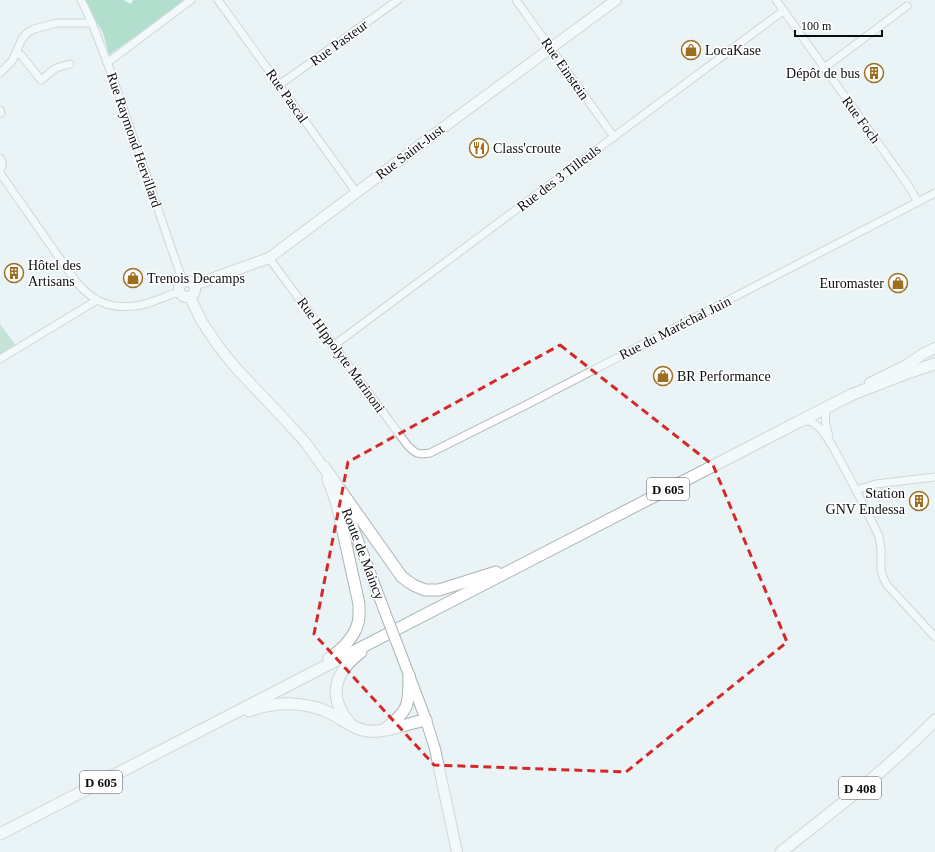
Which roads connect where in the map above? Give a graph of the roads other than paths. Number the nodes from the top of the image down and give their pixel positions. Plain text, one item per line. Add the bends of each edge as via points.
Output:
1 (81, 0) edge
2 (191, 0) edge
3 (218, 0) edge
4 (398, 0) edge
5 (516, 0) edge
6 (616, 0) edge
7 (776, 0) edge
8 (907, 6) dead end
9 (783, 11) junction
10 (92, 23) junction
11 (551, 48) junction
12 (16, 53) junction
13 (70, 64) dead end
14 (108, 64) junction
15 (824, 68) junction
16 (0, 73) edge
17 (279, 85) junction
18 (614, 137) junction
19 (0, 158) edge
20 (0, 171) edge
21 (356, 192) junction
22 (935, 193) edge
23 (918, 202) junction
24 (269, 258) junction
25 (183, 282) junction
26 (194, 285) junction
27 (179, 292) junction
28 (190, 297) junction
29 (97, 300) junction
30 (334, 345) junction
31 (935, 348) edge
32 (0, 359) edge
33 (933, 363) edge
34 (851, 395) junction
35 (827, 407) junction
36 (802, 420) junction
37 (833, 447) junction
38 (414, 452) joint
39 (324, 467) junction
40 (935, 478) edge
41 (856, 490) junction
42 (535, 558) junction
43 (381, 638) junction
44 (935, 638) edge
45 (409, 675) junction
46 (288, 684) junction
47 (426, 720) junction
48 (935, 720) edge
49 (352, 726) junction
50 (202, 730) junction
51 (383, 730) junction
52 (0, 834) edge
53 (456, 852) edge
54 (781, 852) edge

1 - 10 street, Rue Raymond Hervillard
2 - 14 street
3 - 17 street, Rue Pascal
4 - 17 street, Rue Pasteur
5 - 11 street, Rue Einstein
6 - 11 street, Rue Saint-Just
7 - 9 street, Rue Foch
8 - 15 street
9 - 15 street, Rue Foch
9 - 18 street, Rue des 3 Tilleuls
10 - 12 street via 57,23 34,29 22,39
10 - 14 street, Rue Raymond Hervillard
11 - 18 street, Rue Einstein
11 - 21 street, Rue Saint-Just
12 - 13 street via 21,55 42,80 56,68
12 - 16 street
14 - 25 street, Rue Raymond Hervillard
15 - 23 street, Rue Foch
17 - 21 street, Rue Pascal
18 - 30 street, Rue des 3 Tilleuls
19 - 20 street via 3,163
20 - 29 street via 77,283
21 - 24 street, Rue Saint-Just
22 - 23 street, Rue du Maréchal Juin
23 - 38 street, Rue du Maréchal Juin via 430,453
24 - 26 street, Rue Saint-Just
24 - 30 street, Rue HIppolyte Marinoni
25 - 26 street via 188,281
25 - 27 street via 179,286
26 - 28 street via 195,292
27 - 28 street via 184,298
27 - 29 street via 142,305 115,307
28 - 39 street, Route de Maincy via 218,347 305,442
29 - 32 street
30 - 38 street, Rue HIppolyte Marinoni
31 - 34 street
33 - 34 main road, D 605
34 - 35 main road, D 605
35 - 36 main road, D 605
35 - 37 street via 826,428
36 - 37 street via 812,422 821,429
36 - 42 main road, D 605
37 - 41 street
39 - 42 main road via 402,577 413,585 425,590 439,590
39 - 45 street, Route de Maincy, bridge via 344,503
39 - 46 main road via 336,504 359,618 357,627 342,649
40 - 41 street via 876,484
41 - 44 street via 879,536 881,570 887,585
42 - 43 main road, D 605
43 - 46 main road, D 605
43 - 49 main road via 353,658 338,680 336,697 339,707
45 - 47 street, Route de Maincy
45 - 51 main road via 408,703 403,714
46 - 50 main road, D 605
47 - 51 main road
47 - 53 street, Route de Maincy
48 - 54 main road, D 408 via 879,773
49 - 50 main road via 322,710 306,705 285,704 251,710
49 - 51 main road via 368,731
50 - 52 main road, D 605

